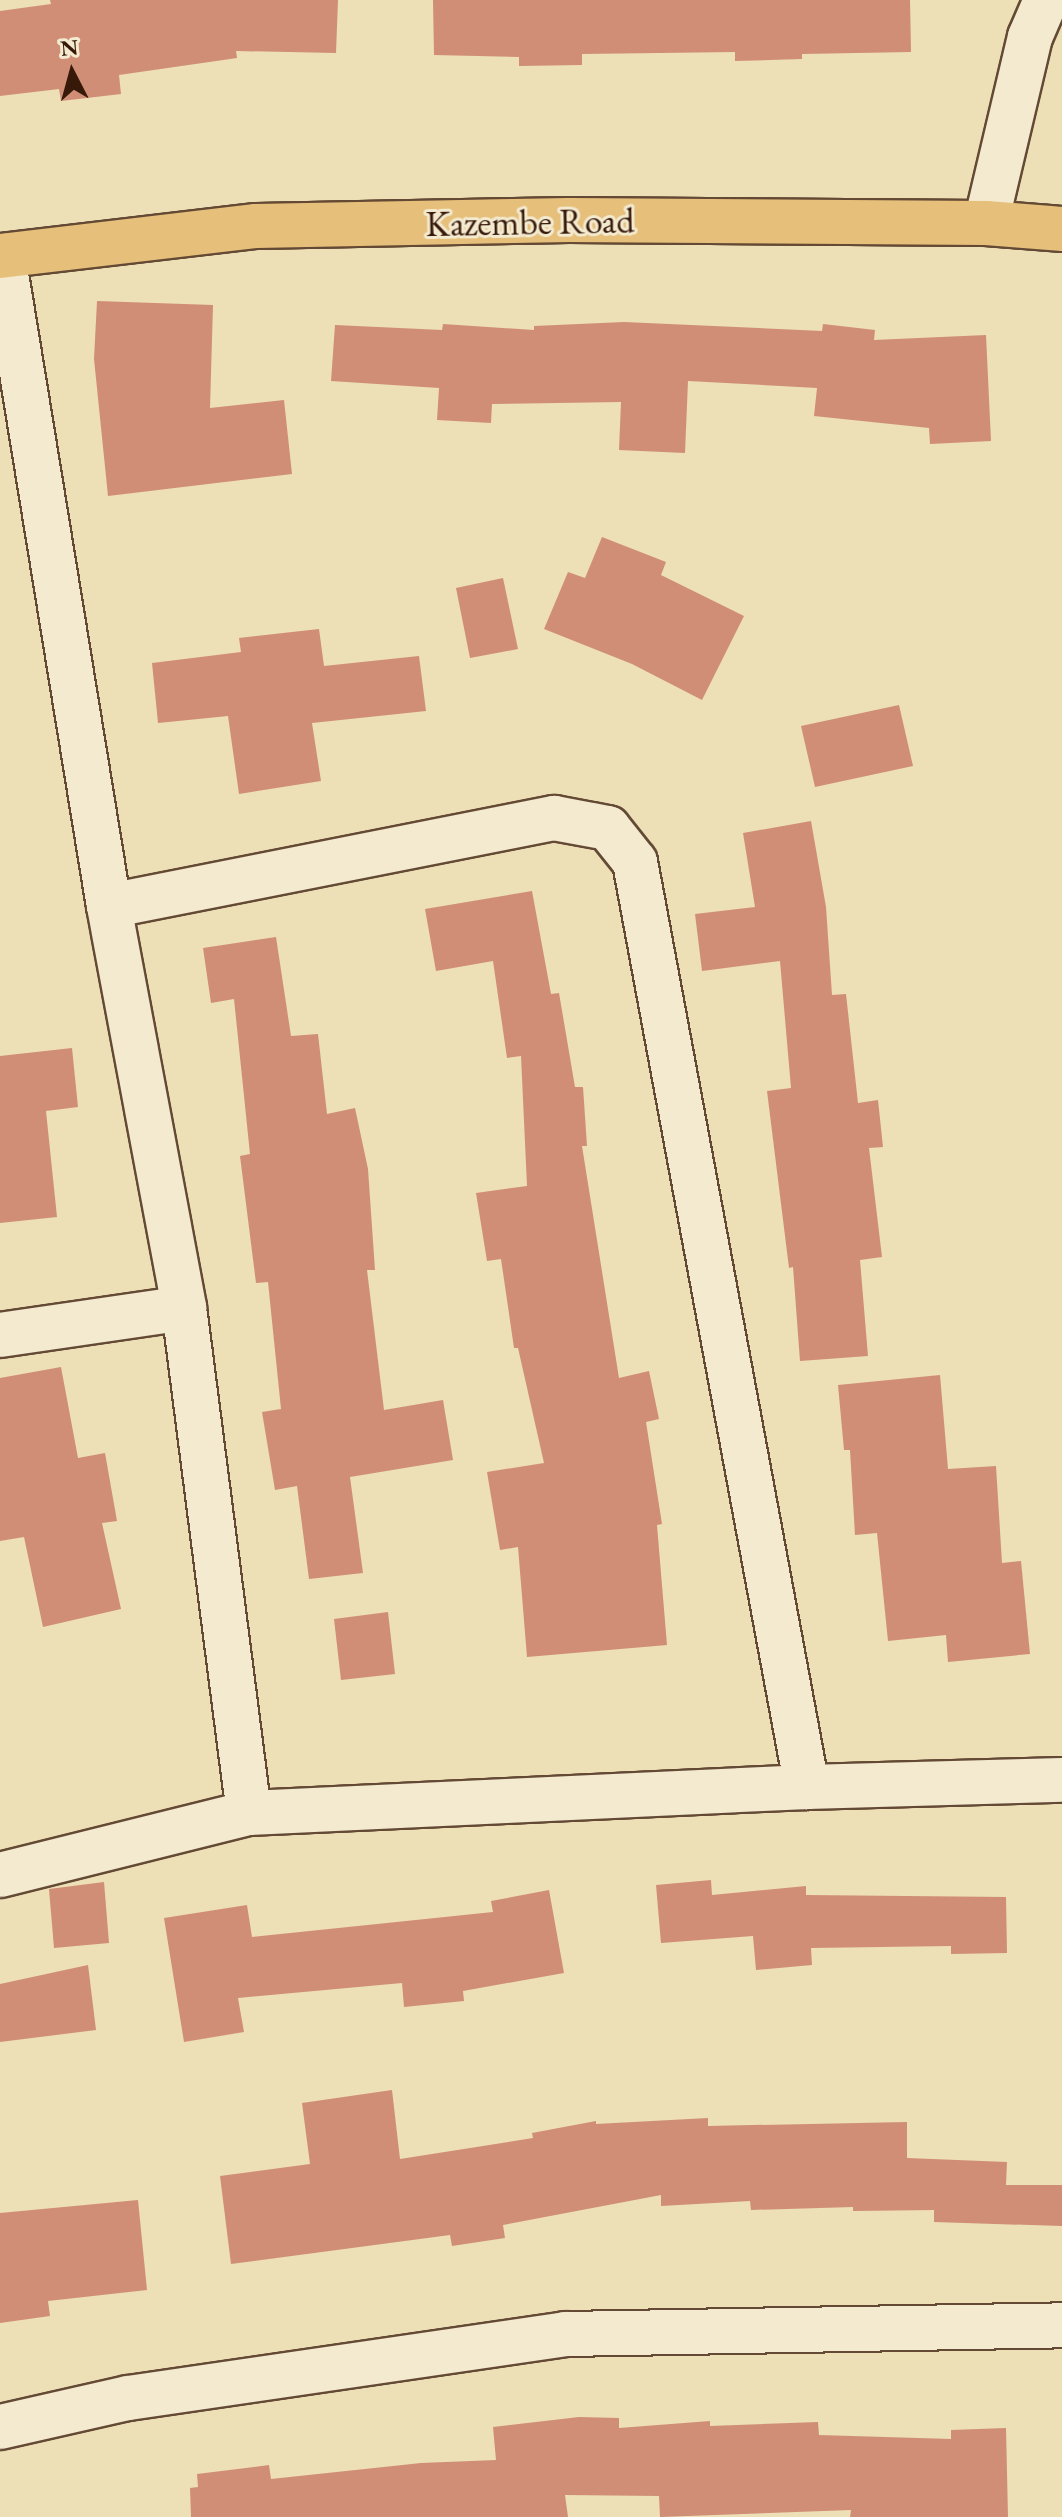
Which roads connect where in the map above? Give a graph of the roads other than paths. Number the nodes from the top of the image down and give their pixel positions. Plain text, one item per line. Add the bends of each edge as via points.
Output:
1 (1046, 0) edge
2 (986, 223) junction
3 (1062, 229) edge
4 (2, 256) edge
5 (109, 906) junction
6 (184, 1308) junction
7 (0, 1335) edge
8 (1062, 1780) edge
9 (807, 1787) junction
10 (249, 1813) junction
11 (0, 1875) edge
12 (1062, 2325) edge
13 (0, 2427) edge

1 - 2 street via 1030,37
2 - 3 main road, Kazembe Road
2 - 4 main road, Kazembe Road via 569,220 256,226
4 - 5 street
5 - 6 street
5 - 9 street via 554,818 608,828 635,862
6 - 7 street
6 - 10 street
8 - 9 street
9 - 10 street
10 - 11 street
12 - 13 street via 565,2334 128,2398

